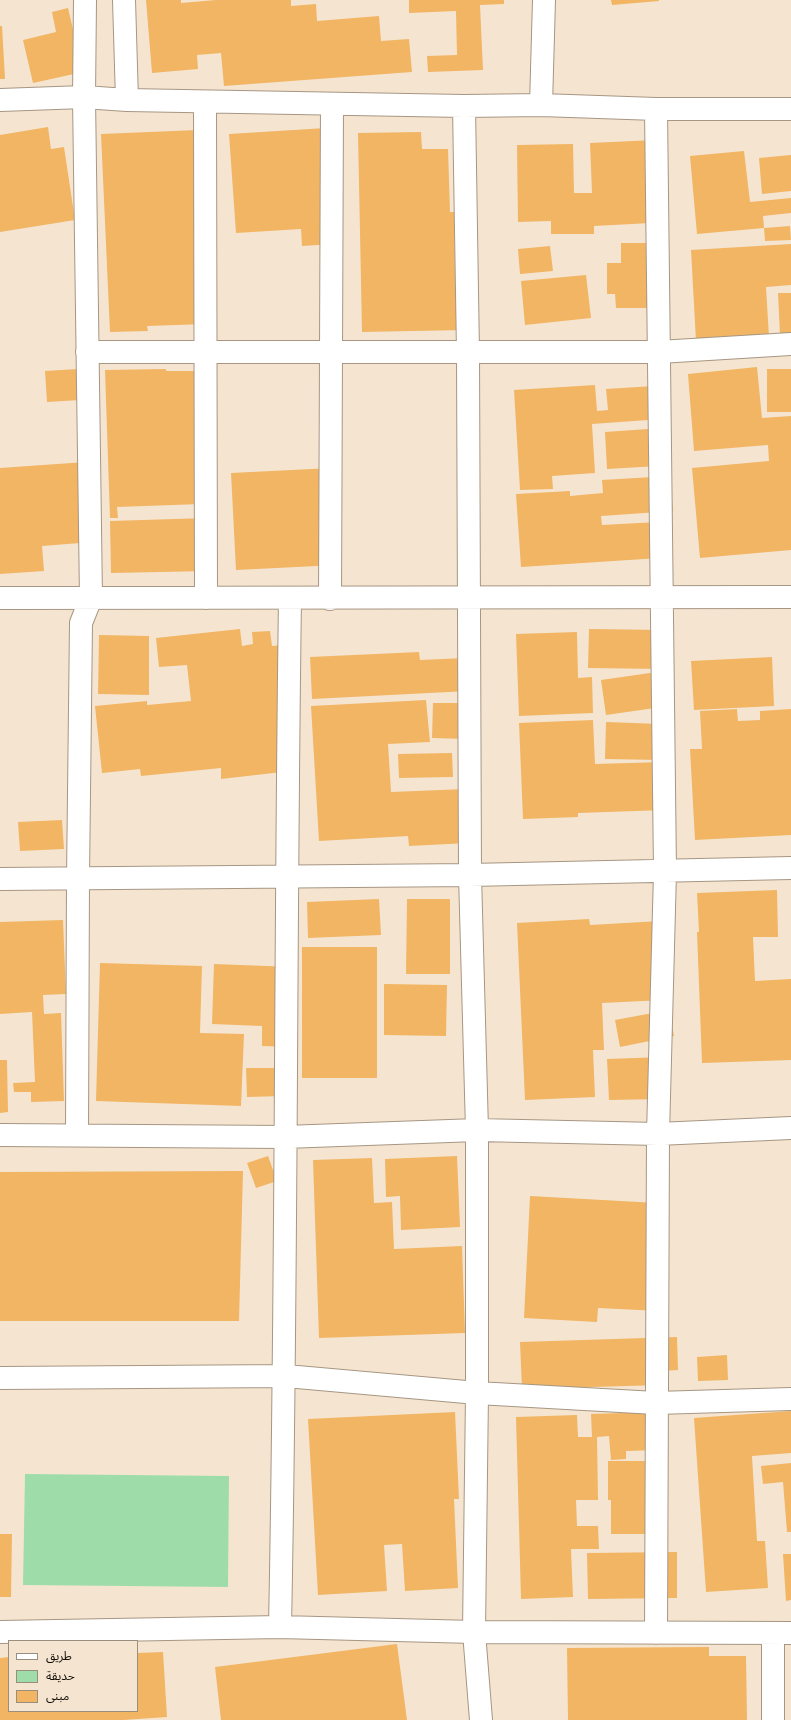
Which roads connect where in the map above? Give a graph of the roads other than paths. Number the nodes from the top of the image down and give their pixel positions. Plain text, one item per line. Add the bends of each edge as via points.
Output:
1 (85, 0) edge
2 (124, 0) edge
3 (544, 0) edge
4 (84, 97) junction
5 (0, 100) edge
6 (128, 100) junction
7 (205, 102) junction
8 (332, 104) junction
9 (541, 105) junction
10 (464, 106) junction
11 (656, 109) junction
12 (791, 109) edge
13 (791, 344) edge
14 (87, 352) junction
15 (206, 352) junction
16 (330, 352) junction
17 (659, 352) junction
18 (468, 353) junction
19 (791, 597) edge
20 (0, 598) edge
21 (91, 598) junction
22 (206, 598) junction
23 (662, 598) junction
24 (290, 599) junction
25 (330, 599) junction
26 (468, 599) junction
27 (791, 868) edge
28 (665, 872) junction
29 (470, 875) junction
30 (286, 876) junction
31 (78, 878) junction
32 (0, 879) edge
33 (791, 1128) edge
34 (478, 1130) junction
35 (77, 1134) junction
36 (658, 1134) junction
37 (0, 1135) edge
38 (285, 1137) junction
39 (286, 1376) junction
40 (0, 1378) edge
41 (477, 1393) junction
42 (791, 1399) edge
43 (656, 1403) junction
44 (280, 1628) junction
45 (0, 1632) edge
46 (474, 1632) junction
47 (656, 1633) junction
48 (782, 1633) edge
49 (481, 1720) edge
50 (773, 1720) edge

1 - 4 street
2 - 6 street
3 - 9 street
4 - 5 street
4 - 6 street
4 - 14 street
6 - 7 street
7 - 8 street
7 - 15 street
8 - 10 street
8 - 16 street
9 - 10 street
9 - 11 street
10 - 18 street
11 - 12 street
11 - 17 street
13 - 17 street
14 - 15 street
14 - 21 street
15 - 16 street
15 - 22 street
16 - 18 street
16 - 25 street
17 - 18 street
17 - 23 street
18 - 26 street
19 - 23 street
20 - 21 street
21 - 22 street
21 - 31 street via 81,623
22 - 24 street
23 - 26 street
23 - 28 street
24 - 25 street
24 - 30 street
25 - 26 street
26 - 29 street
27 - 28 street
28 - 29 street
28 - 36 street
29 - 30 street
29 - 34 street
30 - 31 street
30 - 38 street
31 - 32 street
31 - 35 street
33 - 36 street
34 - 36 street
34 - 38 street
34 - 41 street
35 - 37 street
35 - 38 street
36 - 43 street
38 - 39 street
39 - 40 street
39 - 41 street
39 - 44 street
41 - 43 street
41 - 46 street
42 - 43 street
43 - 47 street
44 - 45 street
44 - 46 street
46 - 47 street
46 - 49 street
47 - 48 street
48 - 50 street

